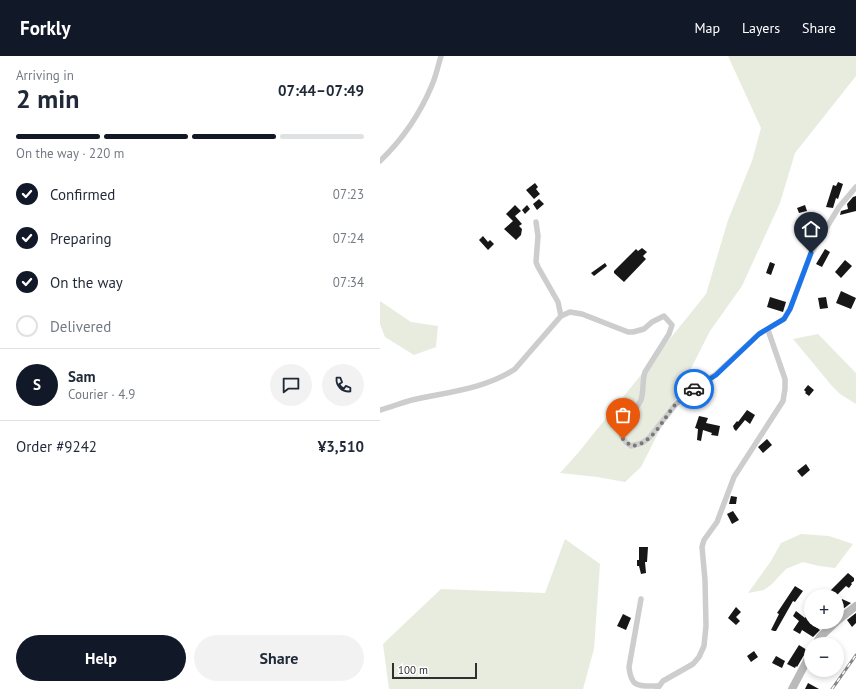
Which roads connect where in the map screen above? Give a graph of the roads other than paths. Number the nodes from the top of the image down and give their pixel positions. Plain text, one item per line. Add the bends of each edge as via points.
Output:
1 (441, 56) edge
2 (380, 161) edge
3 (856, 187) edge
4 (536, 222) dead end
5 (561, 316) junction
6 (768, 330) junction
7 (380, 410) edge
8 (641, 599) dead end
9 (856, 606) edge
10 (844, 616) edge
11 (829, 629) edge
12 (820, 637) edge
13 (804, 666) edge
14 (658, 688) edge
15 (792, 689) edge

1 - 2 street via 432,85 414,121
3 - 6 street via 839,207 811,253 784,319
4 - 5 street via 536,262 558,302
5 - 6 street via 570,312 582,314 628,332 644,330 664,316 672,325 645,372 641,398 622,426 620,432 623,439 631,446 649,438 676,404 701,383 716,375 759,334
5 - 7 street via 515,369 507,374 470,388 412,400
6 - 14 street via 785,378 786,389 782,401 734,478 717,522 704,540 704,646 693,664 663,681
8 - 14 street via 629,667 630,678 634,684
9 - 10 main road
11 - 12 main road
13 - 15 main road

